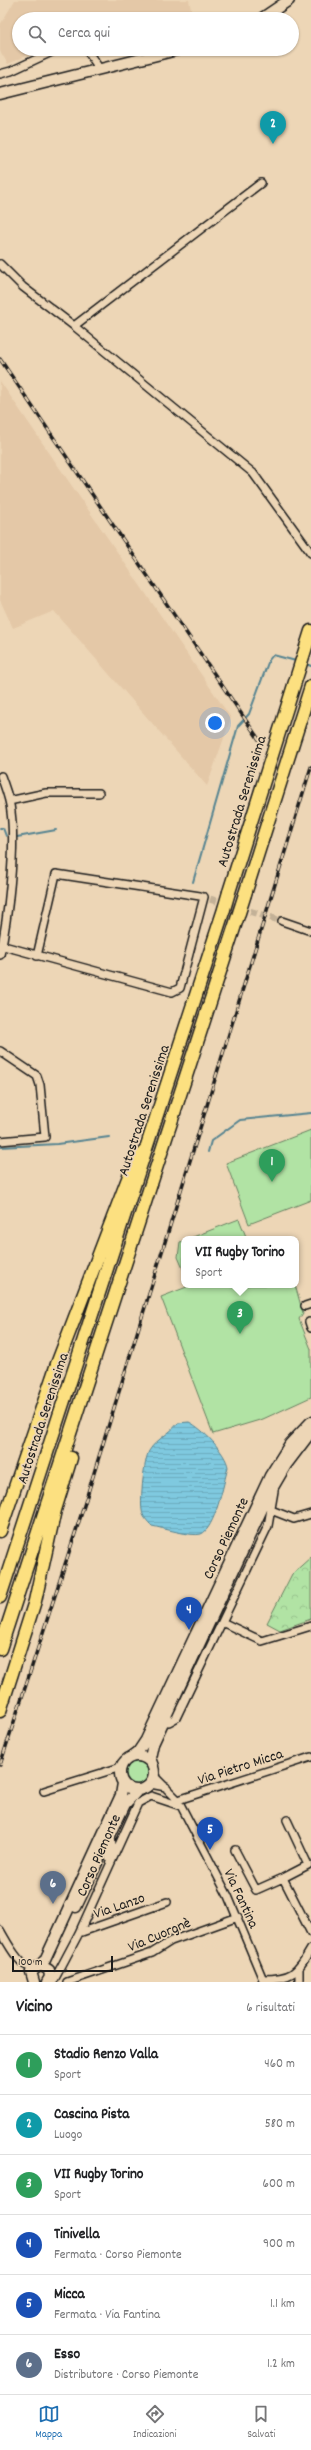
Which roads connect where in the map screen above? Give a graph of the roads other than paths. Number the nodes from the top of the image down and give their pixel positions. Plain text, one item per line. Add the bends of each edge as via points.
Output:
1 (289, 0) edge
2 (271, 12) edge
3 (43, 56) edge
4 (91, 56) edge
5 (150, 56) edge
6 (99, 68) junction
7 (0, 74) edge
8 (0, 94) edge
9 (261, 182) dead end
10 (0, 264) edge
11 (74, 326) junction
12 (311, 553) edge
13 (311, 631) edge
14 (311, 686) edge
15 (1, 776) dead end
16 (99, 793) dead end
17 (9, 801) junction
18 (282, 921) tunnel mouth
19 (311, 931) edge
20 (1, 946) edge
21 (0, 955) edge
22 (37, 956) junction
23 (192, 1010) junction
24 (0, 1051) edge
25 (0, 1141) edge
26 (84, 1391) junction
27 (311, 1418) edge
28 (311, 1422) edge
29 (306, 1431) edge
30 (280, 1476) junction
31 (10, 1500) junction
32 (271, 1510) junction
33 (311, 1514) edge
34 (0, 1527) edge
35 (0, 1531) edge
36 (0, 1597) edge
37 (222, 1622) junction
38 (311, 1626) edge
39 (0, 1649) edge
40 (0, 1711) edge
41 (164, 1721) junction
42 (131, 1757) junction
43 (311, 1757) edge
44 (121, 1767) junction
45 (152, 1775) junction
46 (123, 1782) junction
47 (138, 1790) junction
48 (44, 1791) dead end
49 (179, 1803) junction
50 (287, 1820) dead end
51 (111, 1834) junction
52 (235, 1850) dead end
53 (283, 1878) junction
54 (103, 1881) junction
55 (167, 1902) dead end
56 (238, 1917) junction
57 (0, 1930) edge
58 (79, 1933) junction
59 (311, 1933) edge
60 (311, 1949) edge
61 (311, 1962) edge
62 (301, 1966) junction
63 (35, 1974) edge
64 (263, 1981) edge
65 (47, 1982) edge
66 (53, 1982) edge
67 (68, 1982) edge
68 (299, 1982) edge

1 - 2 main road
3 - 7 street
4 - 6 street
5 - 6 main road
6 - 8 main road
9 - 11 street
10 - 11 street via 23,287
11 - 12 street via 253,473
13 - 23 highway, Autostrada Serenissima, bridge
14 - 26 highway, Autostrada Serenissima, bridge
15 - 17 street
16 - 17 street via 46,793
17 - 20 street via 11,849 7,911
18 - 19 street
20 - 21 street
20 - 22 street
22 - 22 street via 56,874 202,896 180,988 177,991 172,992
23 - 31 highway via 57,1364
23 - 36 highway, Autostrada Serenissima
24 - 25 street via 36,1076 40,1085 44,1137
26 - 39 highway, Autostrada Serenissima
26 - 40 highway via 81,1425 55,1510 35,1602
27 - 29 street
28 - 29 main road, Corso Piemonte
29 - 30 main road, Corso Piemonte
29 - 42 main road, Corso Piemonte via 270,1476 146,1740
30 - 32 street, Corso Piemonte via 273,1493
30 - 41 main road, Corso Piemonte via 269,1494
31 - 34 highway
31 - 35 highway
32 - 33 street via 294,1519
32 - 37 street, Corso Piemonte via 268,1526
37 - 38 street via 262,1640
37 - 41 street, Corso Piemonte via 176,1718 169,1722
41 - 45 main road, Corso Piemonte via 151,1750
42 - 44 main road
42 - 45 main road via 146,1759
43 - 49 street, Via Pietro Micca
44 - 46 main road
44 - 48 street
45 - 47 main road
45 - 49 street, Via Fantina
46 - 47 main road
46 - 63 main road, Corso Piemonte via 121,1795 45,1960
47 - 51 main road, Corso Piemonte via 125,1804
49 - 54 street, Corso Piemonte via 156,1796 141,1799
49 - 56 street, Via Fantina
50 - 53 street via 308,1865
51 - 54 street via 112,1846
51 - 63 main road, Corso Piemonte
52 - 53 street via 256,1890
53 - 59 street
54 - 58 street, Corso Piemonte
55 - 58 street, Via Lanzo
56 - 64 street, Via Fantina
56 - 67 street, Via Cuorgnè via 171,1941 152,1953
57 - 63 street
58 - 66 street, Corso Piemonte
60 - 62 street
61 - 62 street
62 - 64 street via 287,1977
62 - 68 street
63 - 65 main road via 50,1975

